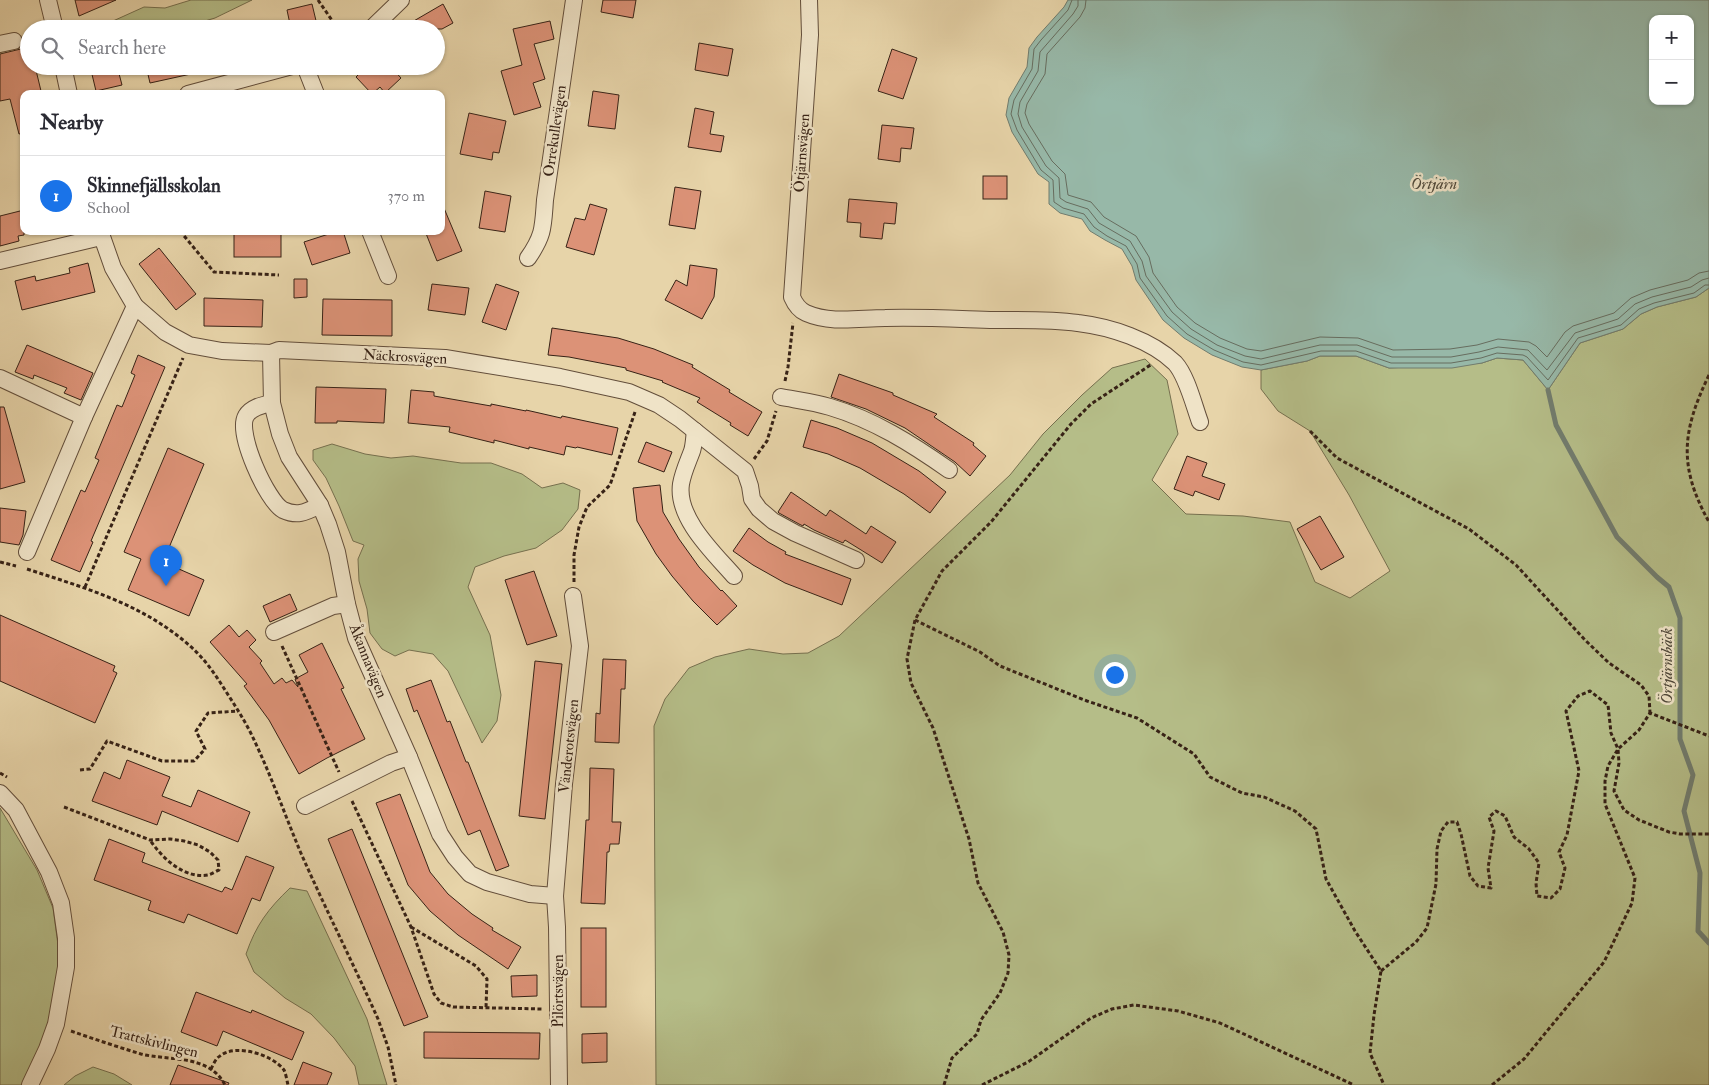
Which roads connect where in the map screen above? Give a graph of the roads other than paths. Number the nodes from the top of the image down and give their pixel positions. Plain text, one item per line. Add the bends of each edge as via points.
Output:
1 (48, 0) edge
2 (400, 0) edge
3 (574, 0) edge
4 (808, 0) edge
5 (53, 20) edge
6 (380, 20) edge
7 (65, 75) edge
8 (259, 75) edge
9 (309, 75) edge
10 (68, 90) edge
11 (203, 90) edge
12 (314, 90) edge
13 (97, 235) edge
14 (101, 235) edge
15 (372, 235) edge
16 (528, 258) dead end
17 (0, 261) edge
18 (388, 276) dead end
19 (135, 306) junction
20 (271, 353) junction
21 (0, 378) edge
22 (781, 397) dead end
23 (272, 403) junction
24 (84, 417) junction
25 (1200, 422) dead end
26 (695, 431) junction
27 (949, 470) dead end
28 (320, 505) junction
29 (27, 552) dead end
30 (856, 560) dead end
31 (734, 576) dead end
32 (573, 596) road end
33 (346, 604) junction
34 (274, 632) road end
35 (409, 757) junction
36 (0, 793) edge
37 (305, 806) dead end
38 (555, 896) junction
39 (30, 1085) edge
40 (559, 1085) edge

1 - 5 street
2 - 6 street
3 - 16 street, Orrekullevägen via 543,230
4 - 25 street, Ötjärnsvägen via 810,44 792,297 796,305 806,313 828,318 1078,323 1107,328 1150,346 1176,364
7 - 10 street
8 - 11 street
9 - 12 street
13 - 17 street
14 - 19 street, Näckrosvägen via 112,268
15 - 18 street
19 - 20 street, Näckrosvägen via 165,332 189,345 222,352
19 - 24 street
20 - 23 street, Åkannavägen
20 - 26 street, Näckrosvägen via 279,350 445,358 593,383 630,392 659,405
21 - 24 street
22 - 27 street via 828,406 884,428
23 - 28 street, Åkannavägen via 289,457
23 - 28 street via 252,409 244,418 250,457 270,496 282,509 302,514
24 - 29 street
26 - 30 street, Näckrosvägen via 745,471 758,509 795,533
26 - 31 street via 693,449 680,487 682,502 687,517 700,536
28 - 33 street, Åkannavägen via 337,552
32 - 38 street, Vänderotsvägen via 580,646
33 - 34 street via 333,606
33 - 35 street, Åkannavägen via 356,638
35 - 37 street
35 - 38 street, Åkannavägen via 440,834 470,874 530,894
36 - 39 street via 16,810 49,872 61,903 66,938 66,967 56,1024
38 - 40 street, Pilörtsvägen

